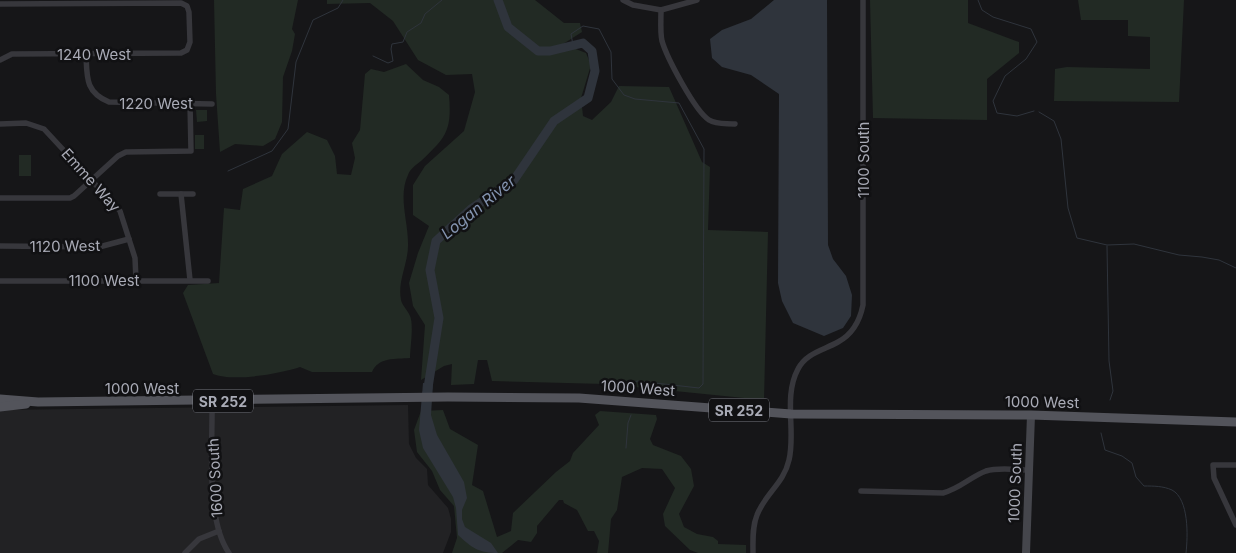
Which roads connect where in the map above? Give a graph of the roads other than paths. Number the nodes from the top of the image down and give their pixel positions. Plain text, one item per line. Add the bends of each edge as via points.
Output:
1 (623, 0) edge
2 (698, 0) edge
3 (863, 0) edge
4 (0, 4) edge
5 (661, 10) junction
6 (86, 54) junction
7 (1, 59) edge
8 (190, 103) junction
9 (212, 104) dead end
10 (0, 124) edge
11 (736, 124) dead end
12 (91, 180) junction
13 (160, 194) dead end
14 (181, 194) junction
15 (192, 194) dead end
16 (0, 198) edge
17 (129, 239) junction
18 (0, 246) edge
19 (136, 280) junction
20 (190, 280) junction
21 (0, 281) edge
22 (208, 281) dead end
23 (0, 401) edge
24 (212, 401) junction
25 (38, 402) junction
26 (0, 407) edge
27 (791, 414) junction
28 (1030, 415) junction
29 (1236, 422) edge
30 (1236, 464) edge
31 (1030, 470) junction
32 (861, 491) dead end
33 (1236, 524) edge
34 (218, 532) junction
35 (184, 553) edge
36 (229, 553) edge
37 (753, 553) edge
38 (1026, 553) edge

1 - 5 street via 633,6
2 - 5 street
3 - 27 street, 1100 South via 863,306 860,319 851,332 839,342 810,355 798,368 792,388
4 - 6 street, 1240 West via 183,3 187,6 190,42 187,50 181,53
5 - 11 street via 662,40 673,68 702,113 717,123
6 - 7 street, 1240 West via 12,54
6 - 8 street, 1220 West via 87,80 101,98 112,103
8 - 9 street, 1220 West
8 - 12 street via 191,151 126,152
10 - 12 street, Emme Way via 26,123 44,129
12 - 16 street via 70,198
12 - 17 street, Emme Way via 120,211
13 - 14 street
14 - 15 street
14 - 20 street
17 - 18 street, 1120 West via 100,247
17 - 19 street, Emme Way via 136,264
19 - 20 street, 1100 West
19 - 21 street, 1100 West
20 - 22 street, 1100 West
23 - 25 main road, 1000 West / SR 252
24 - 25 main road, 1000 West / SR 252
24 - 27 main road, 1000 West / SR 252 via 608,399
24 - 34 street, 1600 South via 214,505
25 - 26 main road, 1000 West / SR 252
27 - 28 main road, 1000 West / SR 252
27 - 37 street via 790,458 784,476 757,515
28 - 29 main road, 1000 West / SR 252
28 - 31 street, 1000 South
30 - 33 street via 1212,464 1214,478
31 - 32 street via 986,471 955,490 943,492
31 - 38 street, 1000 South
34 - 35 street via 199,539
34 - 36 street, 1600 South

